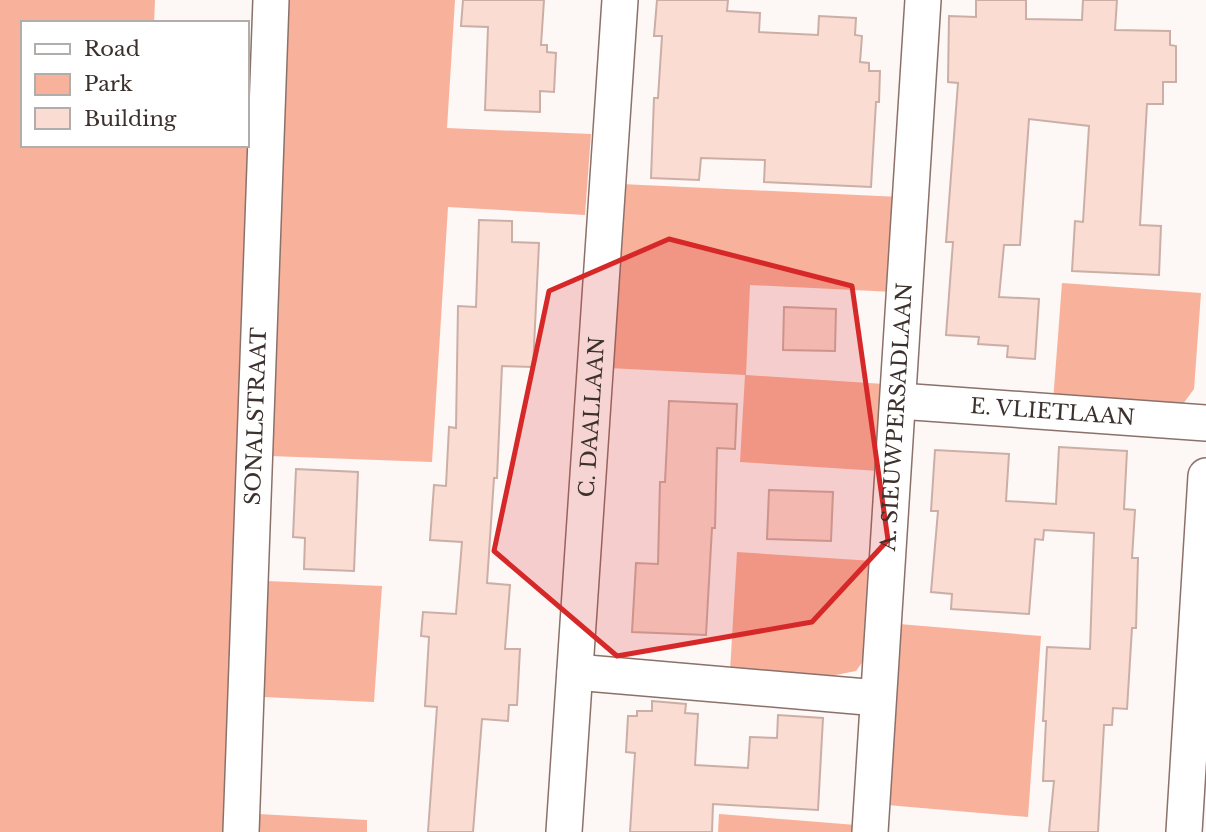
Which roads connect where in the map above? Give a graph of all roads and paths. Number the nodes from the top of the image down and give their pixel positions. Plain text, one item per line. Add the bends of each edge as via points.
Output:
1 (271, 0) edge
2 (620, 0) edge
3 (923, 0) edge
4 (899, 401) junction
5 (1206, 423) edge
6 (1206, 477) edge
7 (576, 671) junction
8 (878, 698) junction
9 (241, 832) edge
10 (564, 832) edge
11 (870, 832) edge
12 (1184, 832) edge

1 - 9 street, SONALSTRAAT
2 - 7 street, C. DAALLAAN
3 - 4 street, A. SIEUWPERSADLAAN
4 - 5 street, E. VLIETLAAN
4 - 8 street, A. SIEUWPERSADLAAN
6 - 12 street
7 - 8 street
7 - 10 street, C. DAALLAAN
8 - 11 street, A. SIEUWPERSADLAAN

